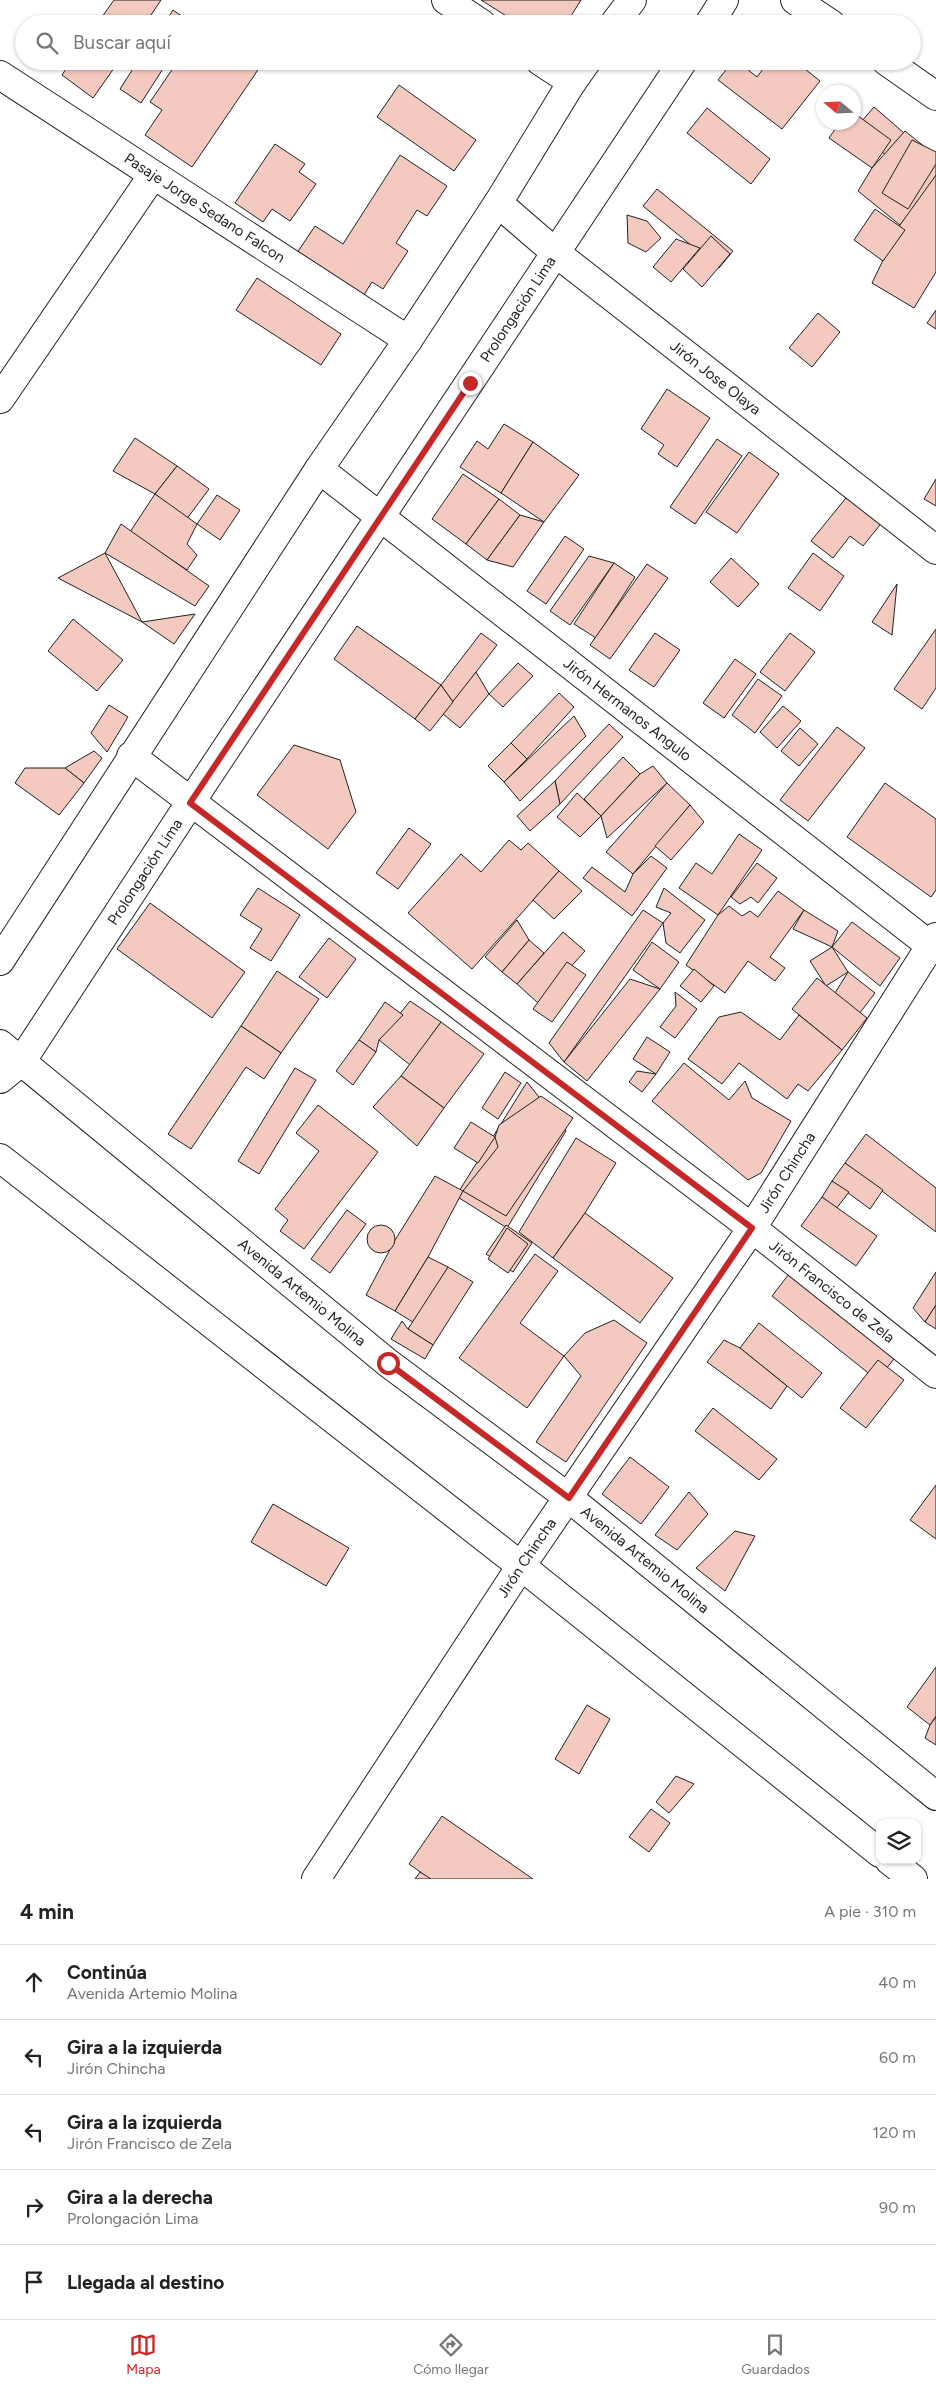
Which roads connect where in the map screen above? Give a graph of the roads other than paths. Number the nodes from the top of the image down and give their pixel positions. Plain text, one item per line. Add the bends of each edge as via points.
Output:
1 (446, 0) edge
2 (632, 0) edge
3 (724, 0) edge
4 (795, 0) edge
5 (468, 15) edge
6 (621, 15) edge
7 (714, 15) edge
8 (818, 15) edge
9 (678, 70) edge
10 (899, 70) edge
11 (579, 72) edge
12 (0, 75) edge
13 (936, 96) edge
14 (153, 175) junction
15 (498, 203) junction
16 (556, 253) junction
17 (408, 340) junction
18 (0, 399) edge
19 (318, 469) junction
20 (381, 516) junction
21 (936, 550) edge
22 (131, 756) junction
23 (190, 803) junction
24 (934, 944) edge
25 (0, 961) edge
26 (0, 1044) edge
27 (21, 1062) junction
28 (0, 1079) edge
29 (0, 1158) edge
30 (752, 1228) junction
31 (936, 1374) edge
32 (569, 1498) junction
33 (520, 1566) junction
34 (936, 1796) edge
35 (876, 1850) edge
36 (894, 1864) edge
37 (316, 1879) edge
38 (913, 1879) edge

1 - 5 street
2 - 6 street
3 - 7 street
4 - 8 street
9 - 16 street, Prolongación Lima
10 - 13 street
11 - 15 street
12 - 14 street, Pasaje Jorge Sedano Falcon
14 - 17 street, Pasaje Jorge Sedano Falcon
14 - 18 street
15 - 16 street, Jirón Jose Olaya
15 - 17 street
16 - 20 street, Prolongación Lima
16 - 21 street, Jirón Jose Olaya
17 - 19 street
19 - 20 street, Jirón Hermanos Angulo
19 - 22 street
20 - 23 street, Prolongación Lima
20 - 24 street, Jirón Hermanos Angulo
22 - 23 street, Jirón Francisco de Zela
22 - 25 street
23 - 27 street, Prolongación Lima
23 - 30 street, Jirón Francisco de Zela
24 - 30 street, Jirón Chincha
26 - 27 street, Avenida Artemio Molina
27 - 28 street, Prolongación Lima
27 - 32 street, Avenida Artemio Molina via 388,1363
29 - 33 street
30 - 31 street, Jirón Francisco de Zela
30 - 32 street, Jirón Chincha
32 - 33 street, Jirón Chincha
32 - 34 street, Avenida Artemio Molina
33 - 35 street
33 - 37 street, Jirón Chincha
36 - 38 street

